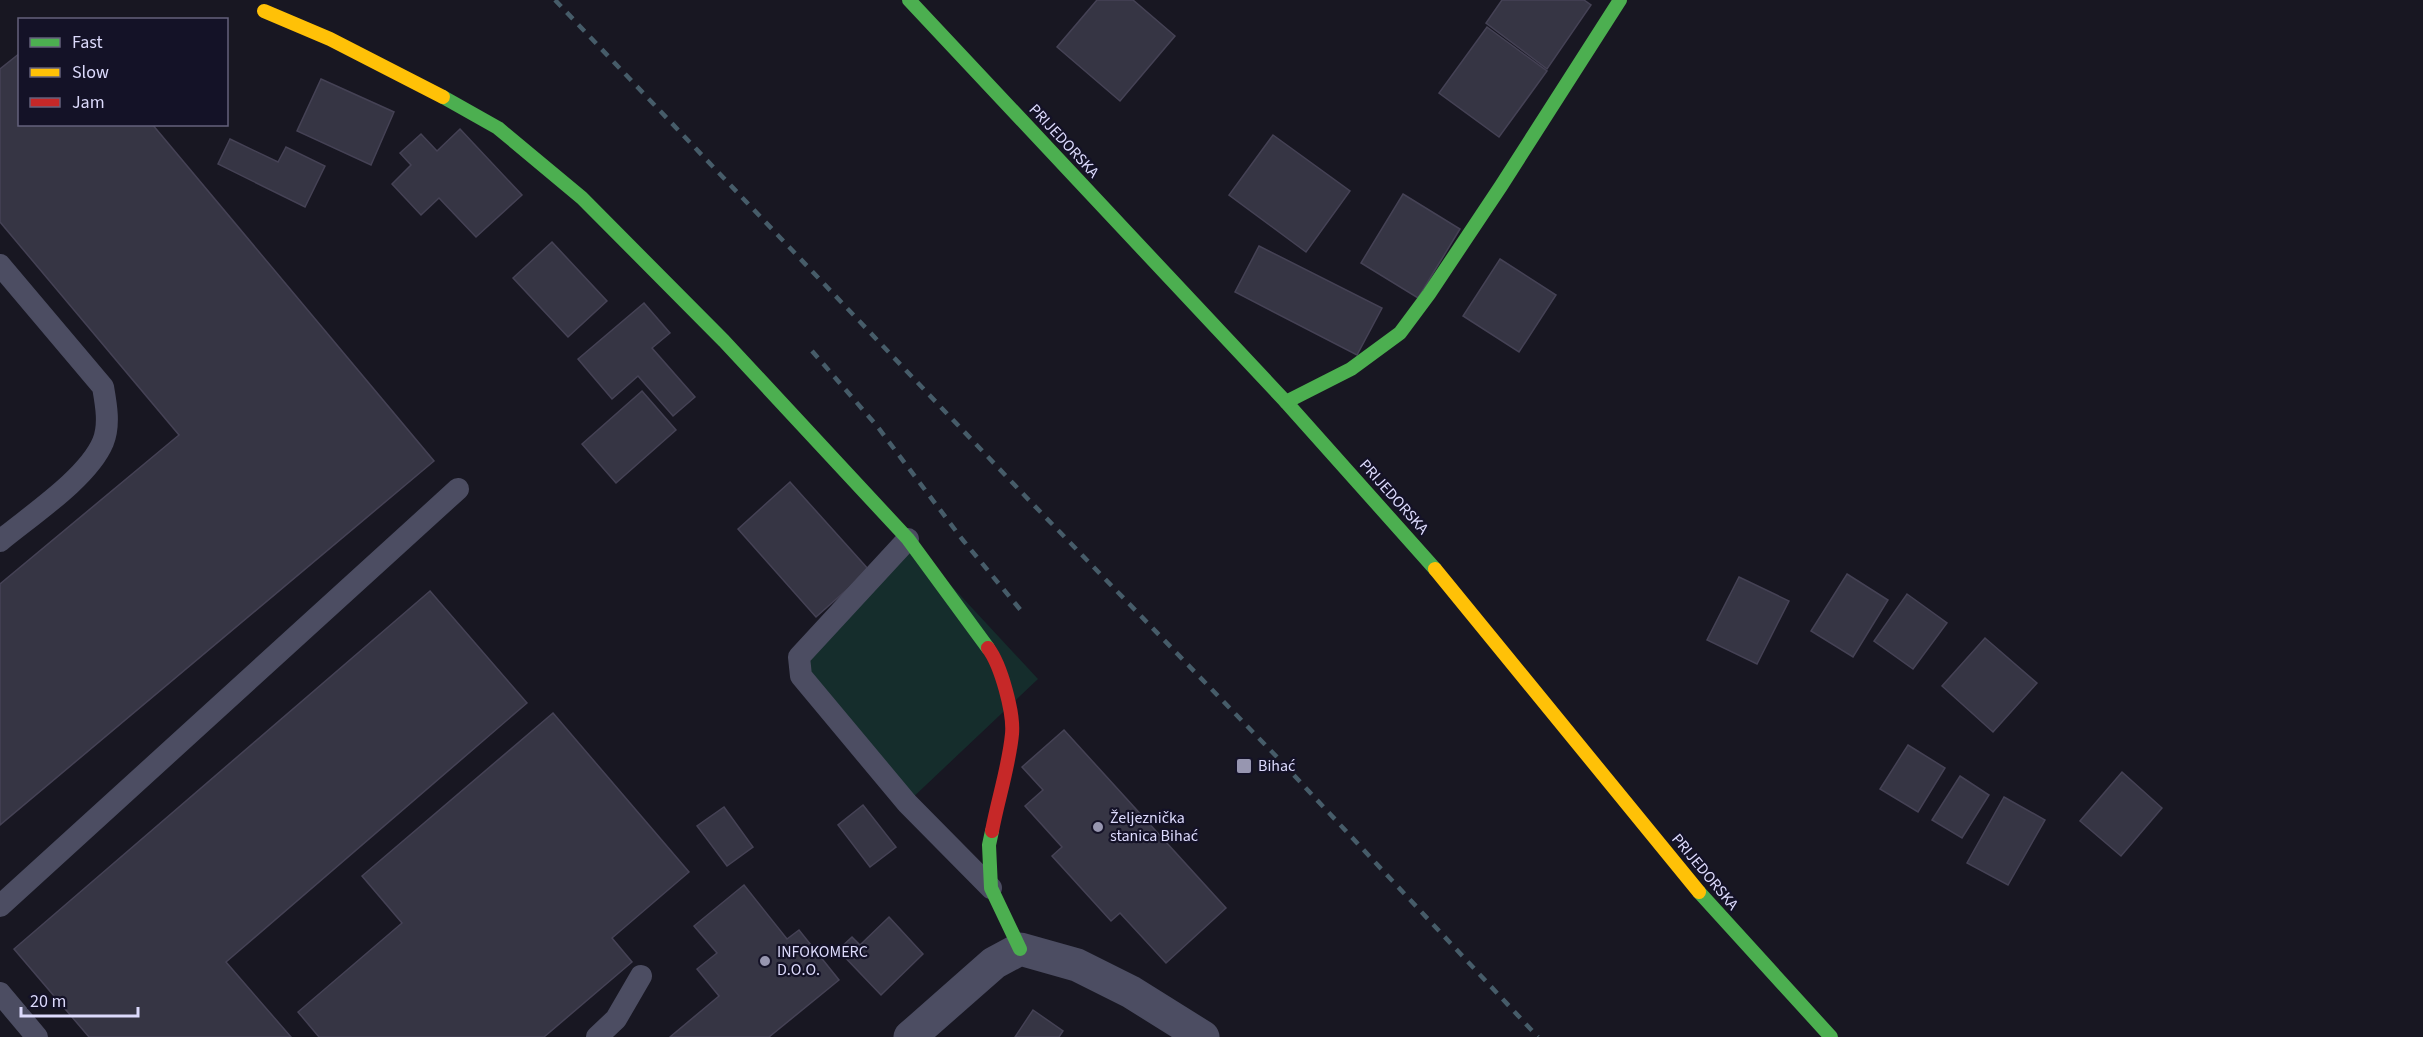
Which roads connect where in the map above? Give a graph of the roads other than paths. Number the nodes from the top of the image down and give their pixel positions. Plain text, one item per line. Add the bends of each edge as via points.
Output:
1 (909, 0) edge
2 (1620, 0) edge
3 (264, 11) dead end
4 (0, 265) edge
5 (1286, 402) junction
6 (458, 489) dead end
7 (908, 539) junction
8 (0, 541) edge
9 (991, 888) junction
10 (0, 906) edge
11 (1020, 950) junction
12 (641, 976) dead end
13 (0, 993) edge
14 (38, 1037) edge
15 (597, 1037) edge
16 (910, 1037) edge
17 (1203, 1037) edge
18 (1831, 1037) edge

1 - 5 street, PRIJEDORSKA
2 - 5 street via 1501,186 1400,333 1351,369
3 - 7 street via 358,53 498,128 599,215 724,341
4 - 8 lane via 103,387 107,409 103,441 86,470
5 - 18 street, PRIJEDORSKA via 1429,561 1716,914
6 - 10 lane
7 - 9 street via 994,656 1005,687 1012,732 989,845
7 - 9 lane via 799,657 801,676 907,802
9 - 11 street
11 - 16 street via 994,963
11 - 17 street via 1077,965 1131,992
12 - 15 lane via 616,1018
13 - 14 lane

